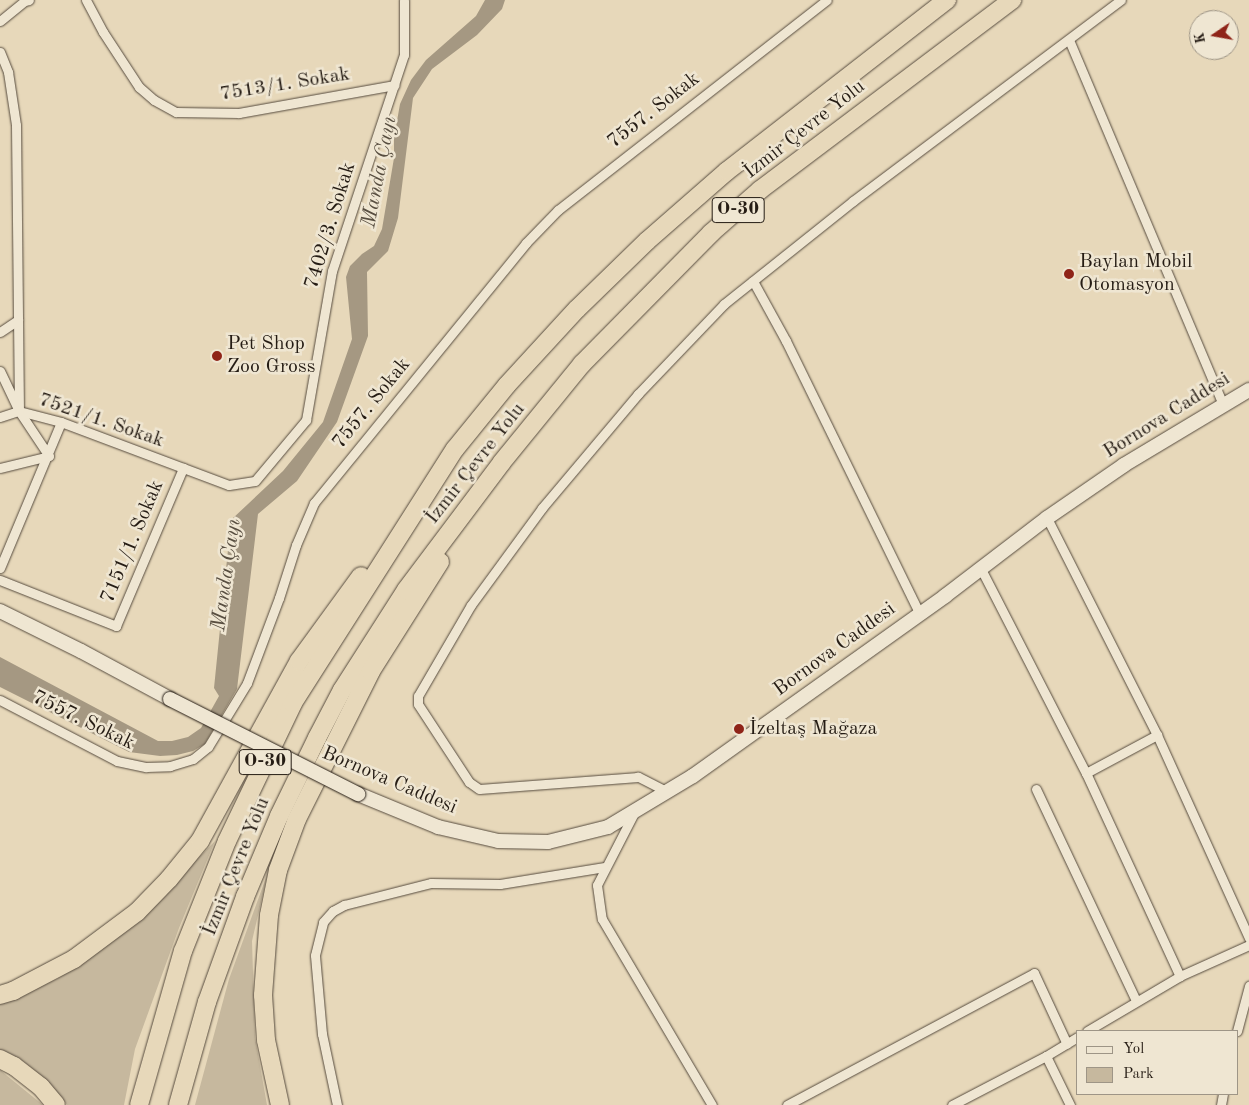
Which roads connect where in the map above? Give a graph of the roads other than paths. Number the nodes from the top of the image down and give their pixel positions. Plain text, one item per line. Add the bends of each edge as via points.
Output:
1 (29, 0) edge
2 (86, 0) edge
3 (404, 0) edge
4 (827, 0) edge
5 (947, 0) edge
6 (1012, 0) edge
7 (1121, 0) edge
8 (0, 21) edge
9 (1069, 40) junction
10 (0, 52) edge
11 (395, 85) junction
12 (753, 281) junction
13 (18, 320) junction
14 (0, 332) edge
15 (0, 371) edge
16 (1249, 390) edge
17 (1222, 405) junction
18 (19, 411) junction
19 (0, 417) edge
20 (61, 422) junction
21 (454, 449) junction
22 (49, 456) junction
23 (502, 462) junction
24 (0, 468) edge
25 (183, 468) junction
26 (229, 485) joint
27 (1047, 518) junction
28 (980, 567) junction
29 (0, 568) edge
30 (0, 580) edge
31 (0, 611) edge
32 (920, 614) junction
33 (0, 621) edge
34 (170, 699) junction
35 (0, 700) edge
36 (1156, 735) junction
37 (1086, 773) junction
38 (1036, 789) dead end
39 (668, 792) junction
40 (634, 812) junction
41 (605, 868) junction
42 (1249, 938) edge
43 (1249, 945) edge
44 (1180, 976) junction
45 (1249, 986) edge
46 (0, 995) edge
47 (1136, 1001) junction
48 (1089, 1030) edge
49 (1237, 1030) edge
50 (1076, 1038) edge
51 (1067, 1044) junction
52 (1046, 1056) junction
53 (0, 1059) edge
54 (56, 1105) edge
55 (139, 1105) edge
56 (178, 1105) edge
57 (280, 1105) edge
58 (337, 1105) edge
59 (712, 1105) edge
60 (787, 1105) edge
61 (952, 1105) edge
62 (1070, 1105) edge

1 - 8 street
2 - 11 street, 7513/1. Sokak via 140,87 154,100 176,112 239,112
3 - 11 street, 7402/3. Sokak via 404,55
4 - 35 street, 7557. Sokak via 558,210 526,243 314,503 247,683 208,747 193,759 170,766 146,767 117,761
5 - 21 highway, İzmir Çevre Yolu / O-30 via 727,171 646,241 577,309
6 - 23 highway, İzmir Çevre Yolu / O-30 via 760,190 711,233 582,364
7 - 9 street
9 - 12 street via 853,201
9 - 17 street
10 - 13 street, 7521/1. Sokak via 8,72 16,125
11 - 26 street, 7402/3. Sokak via 332,271 306,420 255,481
12 - 32 street via 786,341
12 - 39 street via 724,304 638,394 542,508 471,605 418,696 418,704 469,782 479,789 638,777
13 - 14 street
13 - 18 street, 7521/1. Sokak
15 - 18 street
16 - 17 main road, Bornova Caddesi
17 - 27 main road, Bornova Caddesi via 1124,465
18 - 19 street
18 - 20 street, 7521/1. Sokak
18 - 22 street
20 - 22 street
20 - 25 street, 7521/1. Sokak
21 - 46 highway via 299,661 200,841 169,879 138,912 74,959 12,992
21 - 55 highway, İzmir Çevre Yolu / O-30 via 289,712 227,841 183,951
22 - 24 street
22 - 29 street
23 - 56 highway, İzmir Çevre Yolu / O-30 via 406,590 342,690 316,738 245,897 207,1002
23 - 57 highway via 371,671 296,819 278,870 268,923 263,995 266,1040
25 - 26 street, 7521/1. Sokak
25 - 30 street, 7151/1. Sokak via 116,626
27 - 28 main road, Bornova Caddesi
27 - 36 street
28 - 32 main road, Bornova Caddesi
28 - 37 street
31 - 34 main road, Bornova Caddesi
32 - 39 main road, Bornova Caddesi
33 - 34 main road, Bornova Caddesi
34 - 40 main road, Bornova Caddesi, bridge via 358,794 438,827 498,841 548,842 608,827
36 - 37 street
36 - 42 street
37 - 44 street
38 - 47 street
39 - 40 main road, Bornova Caddesi
40 - 41 street
41 - 58 street via 500,884 431,883 344,905 333,911 323,922 315,955 322,1034
41 - 59 street via 597,885 602,919
43 - 44 street
44 - 47 street
45 - 49 street
47 - 48 street
50 - 51 street
51 - 52 street
51 - 60 street via 1034,973
52 - 61 street
52 - 62 street
53 - 54 highway via 41,1087

